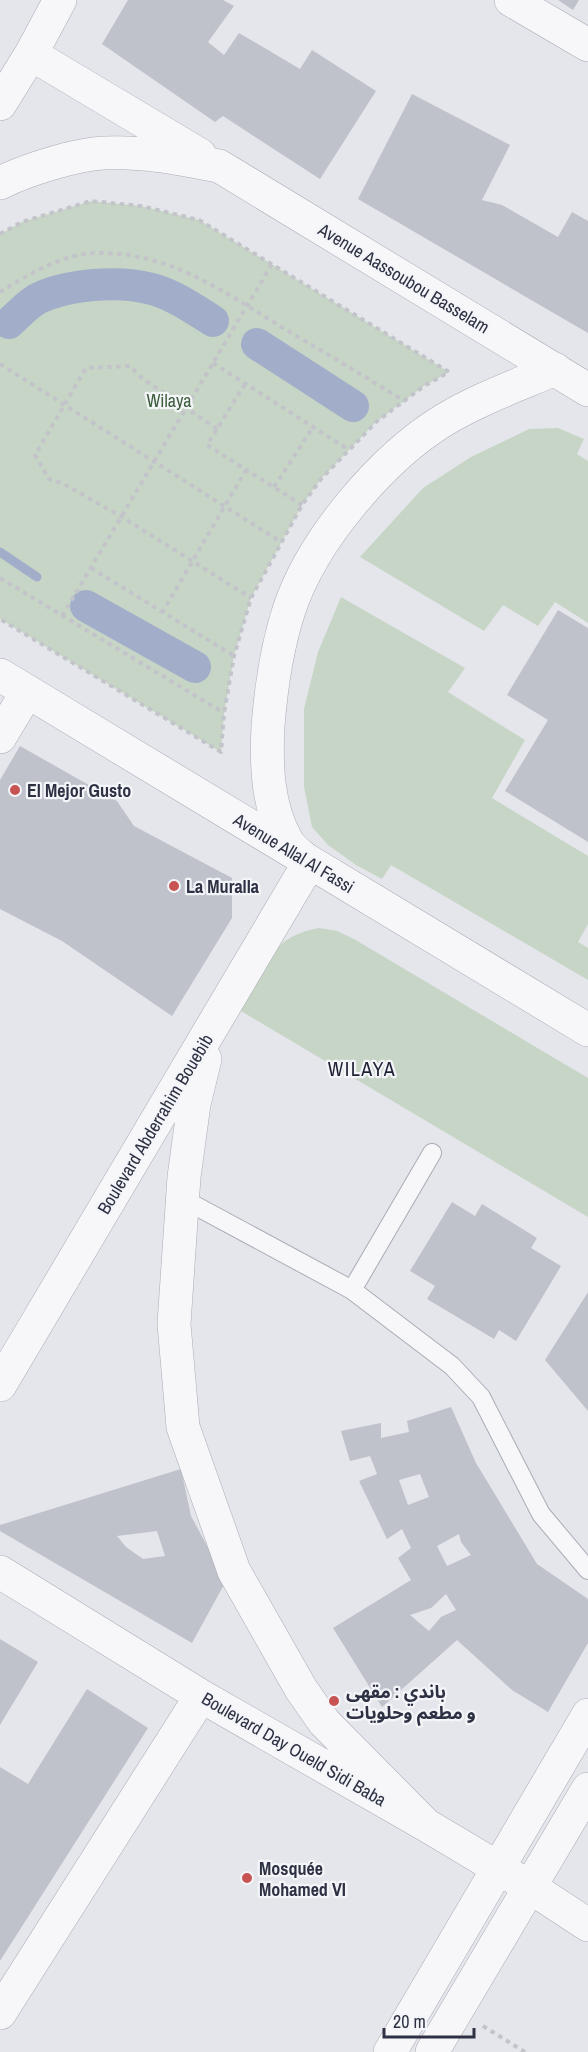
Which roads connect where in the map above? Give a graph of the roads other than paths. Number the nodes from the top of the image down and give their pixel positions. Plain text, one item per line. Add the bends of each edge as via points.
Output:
1 (60, 0) edge
2 (511, 0) edge
3 (588, 45) edge
4 (31, 54) junction
5 (0, 104) edge
6 (219, 166) junction
7 (0, 183) edge
8 (555, 369) junction
9 (588, 390) edge
10 (0, 675) edge
11 (27, 692) junction
12 (0, 737) edge
13 (309, 863) junction
14 (210, 1030) junction
15 (588, 1030) edge
16 (432, 1153) dead end
17 (183, 1198) junction
18 (352, 1290) junction
19 (0, 1385) edge
20 (588, 1570) edge
21 (0, 1572) edge
22 (201, 1696) junction
23 (588, 1715) edge
24 (588, 1789) edge
25 (426, 1825) junction
26 (498, 1868) junction
27 (530, 1887) junction
28 (588, 1925) edge
29 (0, 2013) edge
30 (390, 2052) edge
31 (432, 2052) edge

1 - 4 street
2 - 3 street
4 - 5 street
4 - 6 street, Avenue Aassoubou Basselam
6 - 7 street, Avenue Aassoubou Basselam via 160,155 104,153 53,164
6 - 8 street, Avenue Aassoubou Basselam
8 - 9 street, Avenue Aassoubou Basselam
8 - 13 street via 443,421 410,446 379,473 342,516 300,583 276,660 266,754 278,821 288,843
10 - 11 street, Avenue Allal Al Fassi
11 - 12 street
11 - 13 street, Avenue Allal Al Fassi
13 - 14 street, Boulevard Abderrahim Bouebib
13 - 15 street, Avenue Allal Al Fassi
14 - 17 street via 194,1104
14 - 19 street, Boulevard Abderrahim Bouebib
16 - 18 lane
17 - 18 lane
17 - 25 street via 174,1324 183,1427 234,1571 324,1722
18 - 20 lane via 452,1366 481,1397 541,1514
21 - 22 street, Boulevard Day Oueld Sidi Baba
22 - 25 street, Boulevard Day Oueld Sidi Baba
22 - 29 street
23 - 26 street
24 - 27 street
25 - 26 street, Boulevard Day Oueld Sidi Baba
26 - 27 street, Boulevard Day Oueld Sidi Baba
26 - 30 street
27 - 28 street, Boulevard Day Oueld Sidi Baba
27 - 31 street

